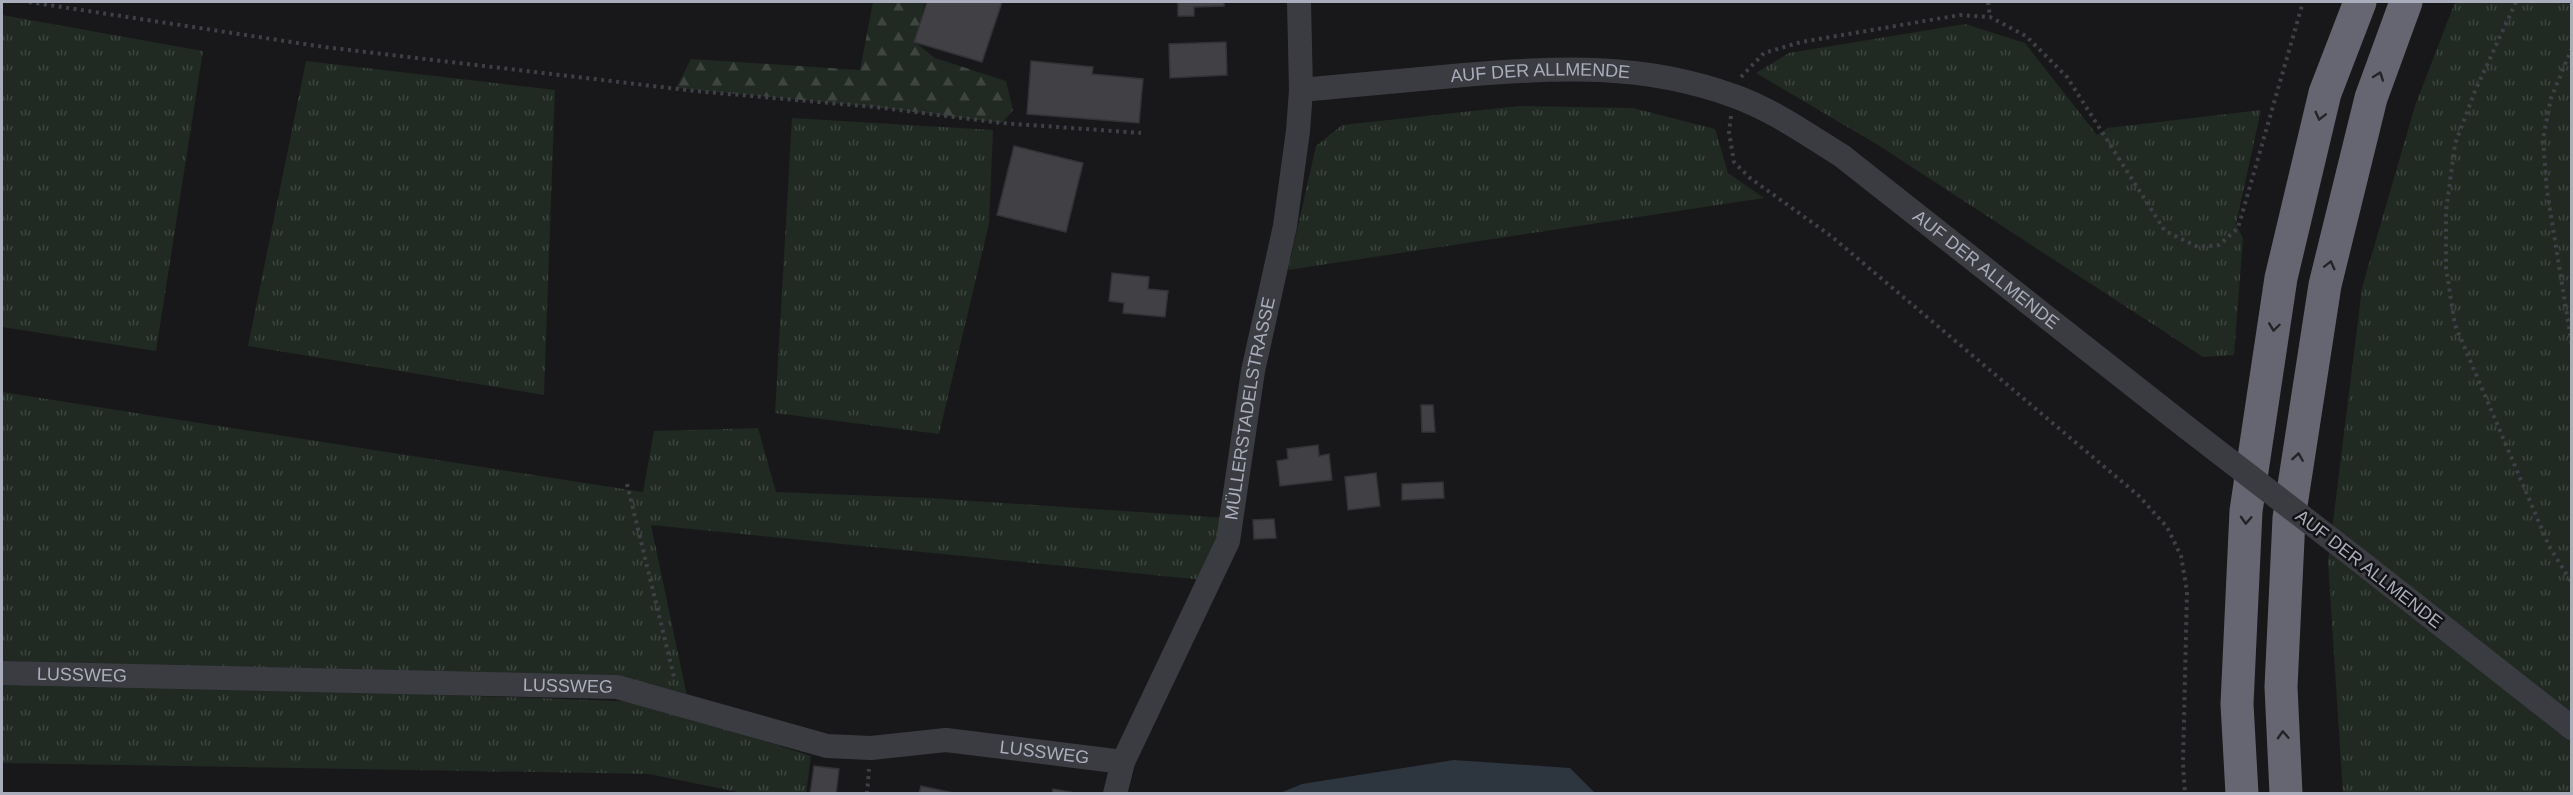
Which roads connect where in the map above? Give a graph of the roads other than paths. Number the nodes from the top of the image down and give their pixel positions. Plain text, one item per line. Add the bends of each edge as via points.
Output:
1 (1299, 2) edge
2 (2360, 2) edge
3 (2406, 2) edge
4 (1301, 90) junction
5 (2, 673) edge
6 (2571, 728) edge
7 (1123, 762) junction
8 (1114, 794) edge
9 (2242, 794) edge
10 (2286, 794) edge

1 - 4 street, MÜLLERSTADELSTRASSE
2 -> 9 highway via 2325,93 2281,278 2246,511 2237,704
10 -> 3 highway via 2281,687 2289,518 2325,285 2371,98
4 - 6 street, AUF DER ALLMENDE, bridge via 1530,70 1600,68 1670,78 1735,96 1780,118 1842,156
4 - 7 street, MÜLLERSTADELSTRASSE via 1285,226 1253,371 1228,541
5 - 7 street, LUSSWEG via 617,687 826,746 871,748 946,740
7 - 8 street, MÜLLERSTADELSTRASSE

